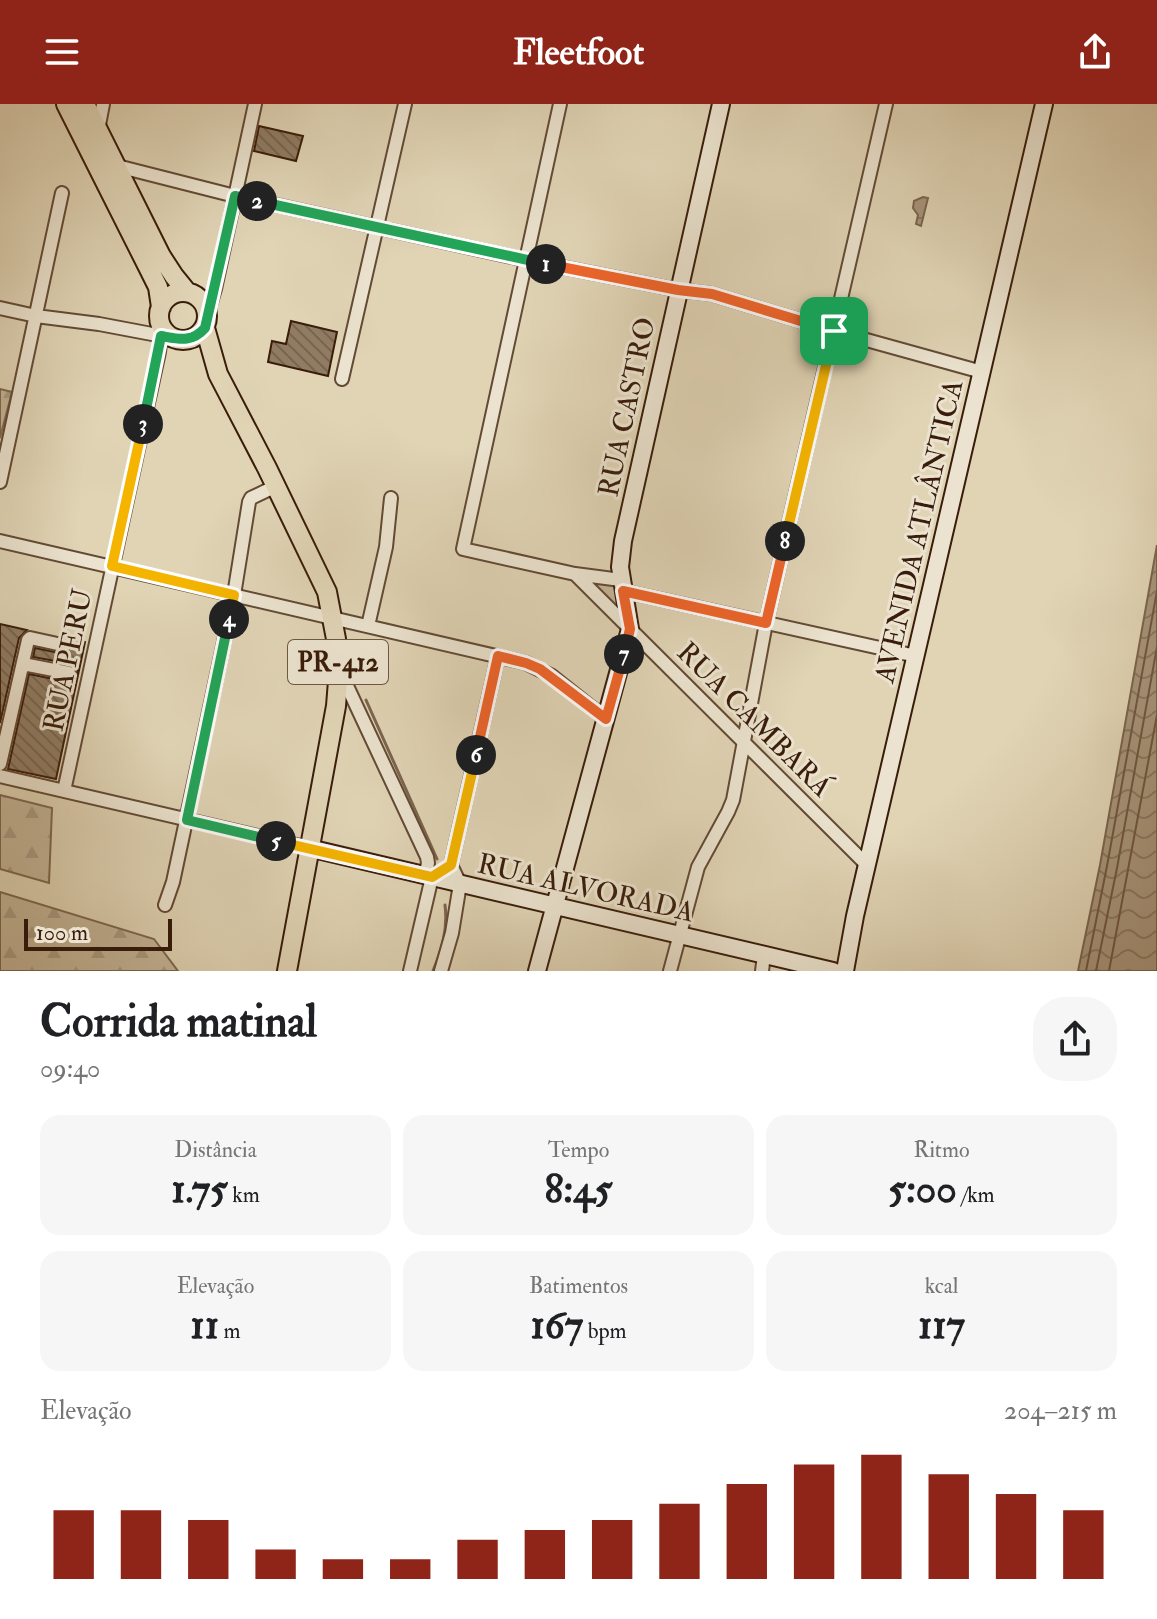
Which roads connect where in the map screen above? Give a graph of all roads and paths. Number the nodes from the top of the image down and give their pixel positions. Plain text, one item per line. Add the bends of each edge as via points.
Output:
1 (66, 104) edge
2 (85, 104) edge
3 (103, 104) edge
4 (255, 104) edge
5 (405, 104) edge
6 (560, 104) edge
7 (721, 104) edge
8 (886, 104) edge
9 (1044, 104) edge
10 (98, 130) junction
11 (117, 166) junction
12 (150, 175) junction
13 (62, 193) dead end
14 (235, 196) junction
15 (134, 200) junction
16 (377, 227) junction
17 (526, 260) junction
18 (215, 289) junction
19 (678, 290) junction
20 (191, 293) junction
21 (161, 307) junction
22 (0, 308) edge
23 (36, 316) junction
24 (206, 320) junction
25 (834, 331) junction
26 (167, 334) junction
27 (982, 372) junction
28 (218, 374) junction
29 (342, 379) dead end
30 (0, 482) edge
31 (276, 486) junction
32 (391, 498) dead end
33 (0, 541) edge
34 (112, 566) junction
35 (575, 574) junction
36 (622, 585) junction
37 (234, 595) junction
38 (332, 618) junction
39 (766, 623) junction
40 (368, 626) junction
41 (630, 629) junction
42 (62, 645) dead end
43 (498, 656) junction
44 (916, 656) junction
45 (23, 664) junction
46 (339, 668) junction
47 (69, 673) dead end
48 (606, 719) junction
49 (745, 743) junction
50 (0, 764) edge
51 (0, 776) edge
52 (64, 791) junction
53 (187, 820) junction
54 (309, 848) junction
55 (451, 865) junction
56 (867, 865) junction
57 (428, 876) junction
58 (460, 884) junction
59 (165, 905) dead end
60 (555, 906) junction
61 (679, 935) junction
62 (763, 963) edge
63 (287, 971) edge
64 (410, 971) edge
65 (441, 971) edge
66 (537, 971) edge
67 (670, 971) edge
68 (833, 971) edge
69 (845, 971) edge

1 - 21 main road via 158,287
2 - 10 main road, PR-412
3 - 10 street
4 - 14 street
5 - 16 street
6 - 17 street
7 - 19 street, RUA CASTRO
8 - 25 street
9 - 27 street, AVENIDA ATLÂNTICA
10 - 11 main road, PR-412
11 - 12 street
11 - 15 main road, PR-412
12 - 14 street
12 - 15 street via 138,186
13 - 23 street
14 - 16 street
14 - 18 street
15 - 20 main road, PR-412 via 161,256
16 - 17 street
16 - 29 street
17 - 19 street
17 - 35 street via 463,549
18 - 20 street
18 - 24 street
19 - 25 street via 712,294
19 - 36 street, RUA CASTRO via 623,541
20 - 21 main road via 171,295
20 - 24 main road, PR-412 via 205,305
21 - 26 main road via 159,320
22 - 23 street
23 - 26 street
23 - 30 street
24 - 26 main road via 193,338
24 - 28 main road, PR-412
25 - 27 street
25 - 39 street
26 - 28 main road, PR-412
26 - 34 street, RUA PERU
27 - 44 street, AVENIDA ATLÂNTICA
28 - 31 main road, PR-412
31 - 37 street via 249,502
31 - 38 main road, PR-412 via 327,592
32 - 40 street
33 - 34 street
34 - 37 street
34 - 52 street, RUA PERU
35 - 36 street
35 - 41 street, RUA CAMBARÁ
36 - 39 street
36 - 41 street, RUA CASTRO
37 - 38 street
37 - 53 street
38 - 40 street
38 - 46 main road, PR-412
39 - 44 street
39 - 49 street
40 - 43 street
41 - 48 street
41 - 49 street, RUA CAMBARÁ
42 - 45 street via 30,638
43 - 48 street via 540,669
43 - 55 street
44 - 56 street, AVENIDA ATLÂNTICA
45 - 47 street
45 - 50 street
46 - 54 main road, PR-412
46 - 57 street via 427,857
48 - 60 street
49 - 56 street, RUA CAMBARÁ
49 - 61 street via 733,800 698,867
51 - 52 street, RUA ALVORADA
52 - 53 street, RUA ALVORADA
53 - 54 street, RUA ALVORADA
53 - 59 street
54 - 57 street, RUA ALVORADA
54 - 63 main road, PR-412
55 - 57 street
55 - 58 street
56 - 69 street, AVENIDA ATLÂNTICA
57 - 58 street, RUA ALVORADA
57 - 64 street
58 - 60 street, RUA ALVORADA
58 - 65 street
60 - 61 street, RUA ALVORADA
60 - 66 street
61 - 62 street, RUA ALVORADA
61 - 67 street
62 - 68 street, RUA ALVORADA

